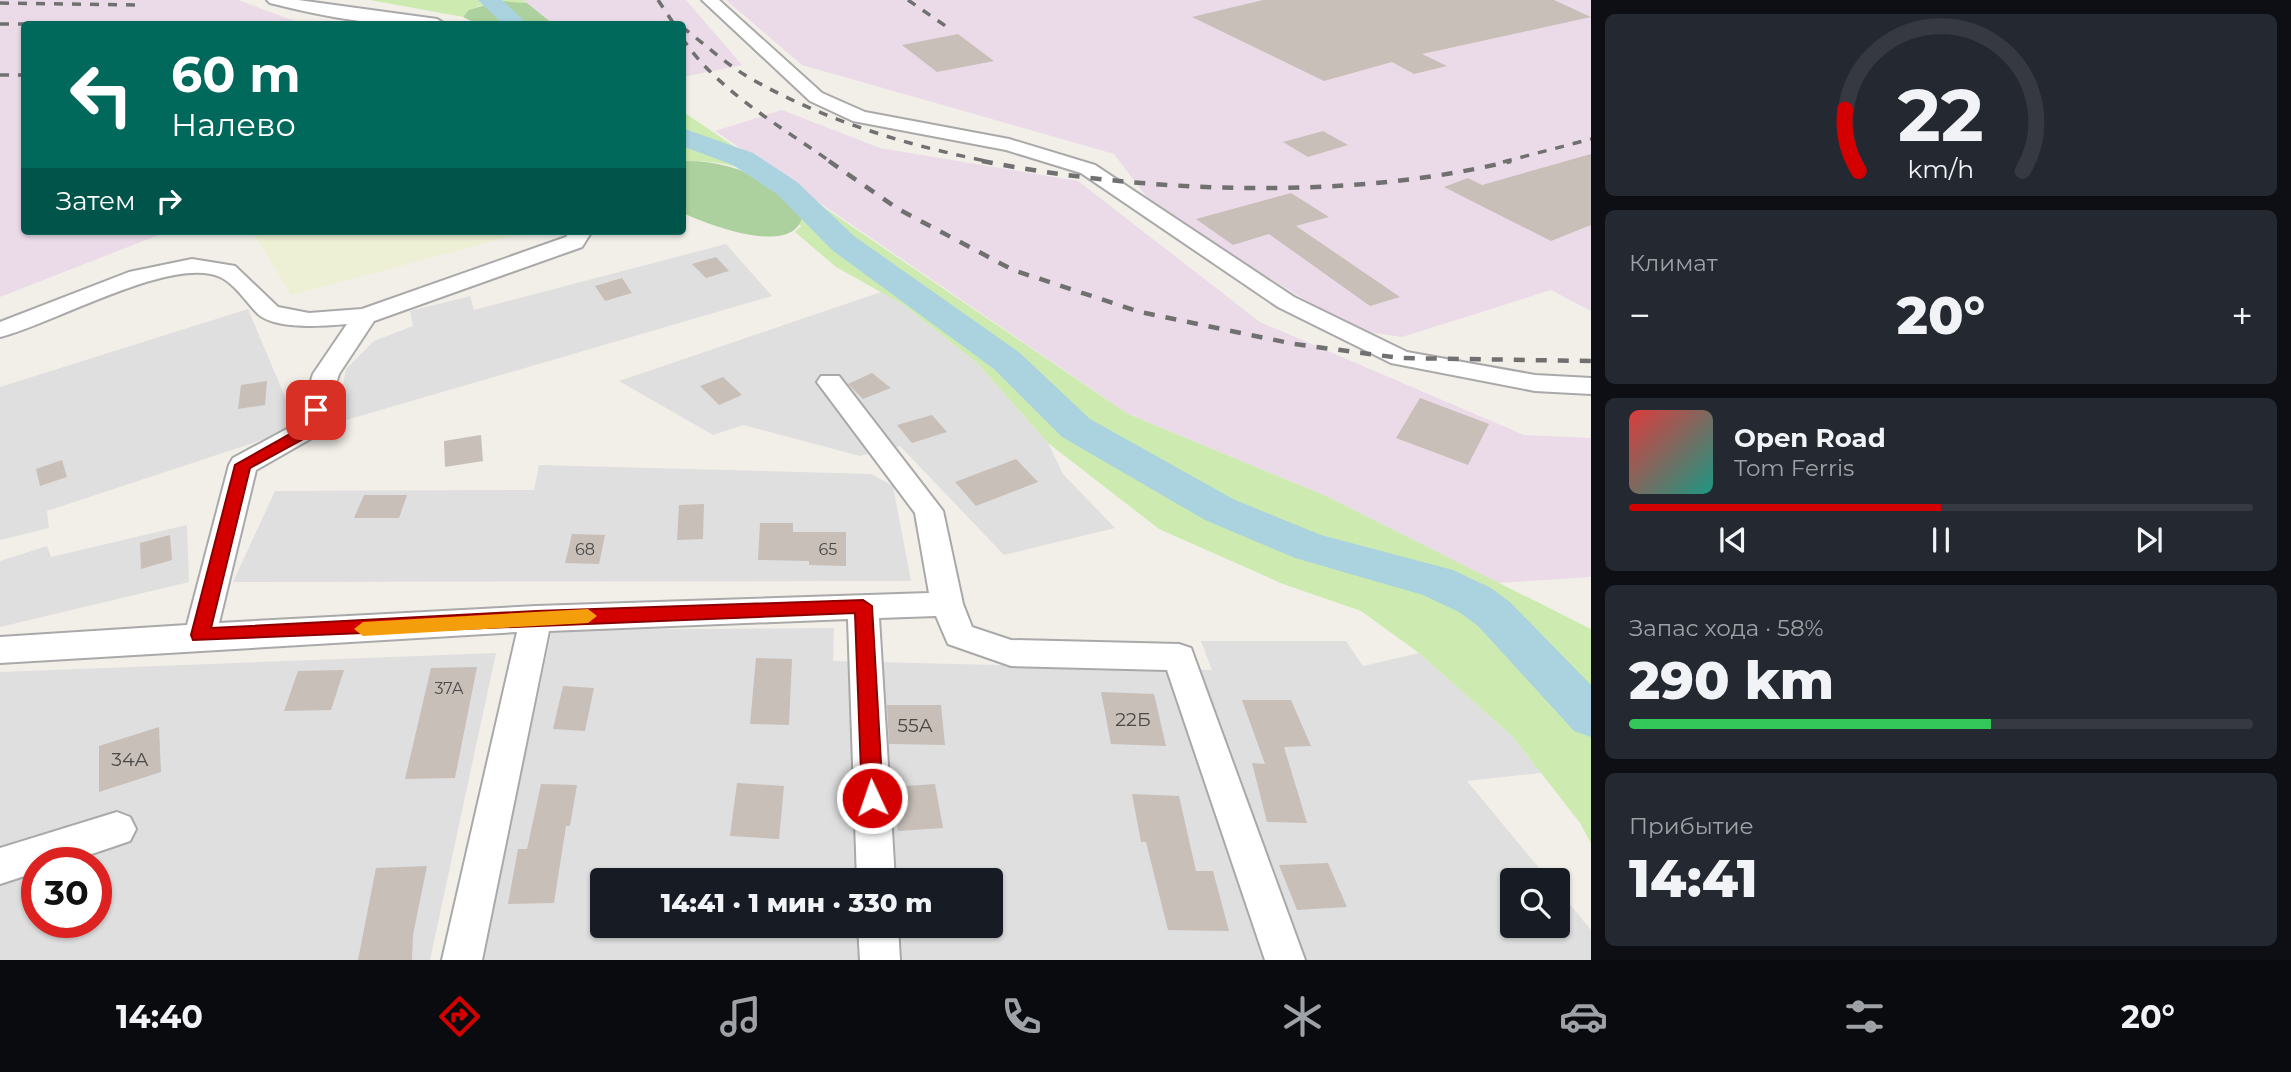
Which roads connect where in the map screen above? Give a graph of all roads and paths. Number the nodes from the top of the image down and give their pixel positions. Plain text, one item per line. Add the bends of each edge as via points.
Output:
1 (275, 0) edge
2 (710, 0) edge
3 (411, 21) edge
4 (578, 235) edge
5 (365, 316) junction
6 (0, 330) edge
7 (830, 382) dead end
8 (1591, 386) edge
9 (947, 604) junction
10 (863, 606) junction
11 (536, 618) junction
12 (200, 635) junction
13 (0, 650) edge
14 (117, 829) dead end
15 (0, 866) edge
16 (875, 868) edge
17 (879, 938) edge
18 (462, 960) edge
19 (880, 960) edge
20 (1284, 960) edge

1 - 3 street
2 - 8 street via 816,97 860,117 1009,145 1088,169 1286,302 1400,358 1535,383
4 - 5 street via 574,242
5 - 6 street via 309,320 270,312 227,271 191,266 137,277
5 - 12 street via 326,374 310,428 243,465
7 - 9 street via 929,511
9 - 10 street
9 - 20 street via 959,635 1011,653 1178,657
10 - 11 street
10 - 16 street
11 - 12 street
11 - 18 street
12 - 13 street
14 - 15 street
17 - 19 street

